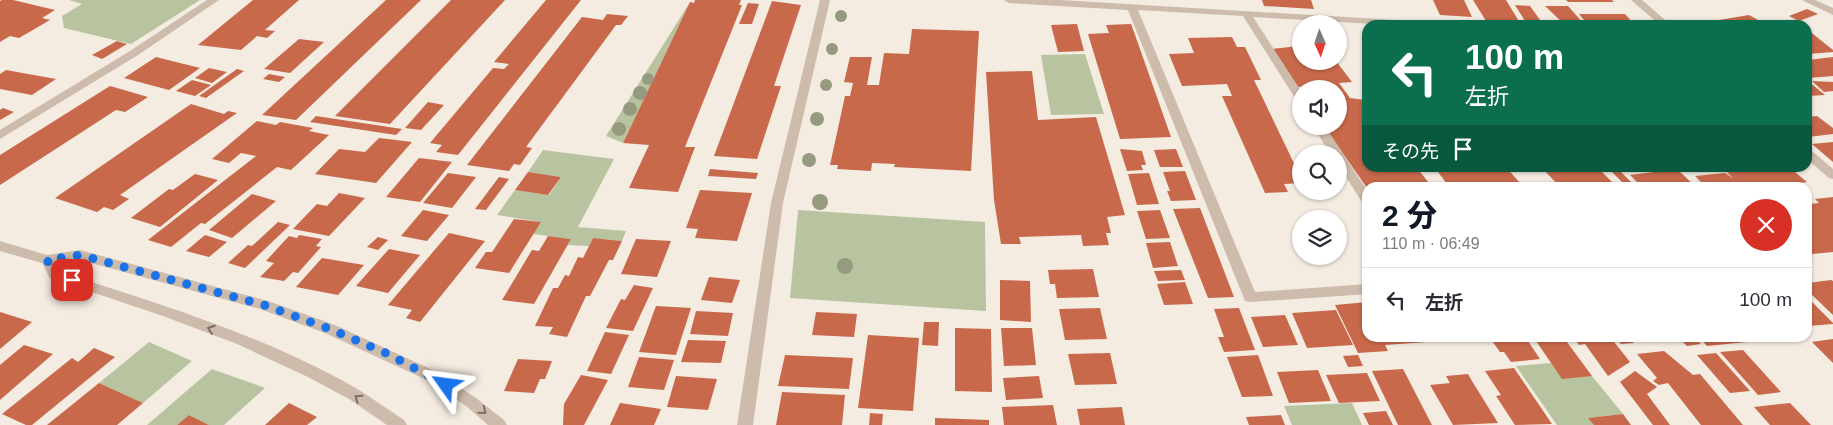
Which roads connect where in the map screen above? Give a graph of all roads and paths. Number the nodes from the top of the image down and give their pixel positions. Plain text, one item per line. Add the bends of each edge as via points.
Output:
1 (214, 0) edge
2 (825, 0) edge
3 (1009, 0) edge
4 (1636, 0) edge
5 (1807, 0) edge
6 (1132, 7) junction
7 (1833, 12) edge
8 (1246, 14) junction
9 (1660, 20) edge
10 (1362, 21) edge
11 (1292, 85) edge
12 (0, 136) edge
13 (1812, 157) edge
14 (1347, 169) edge
15 (1833, 175) edge
16 (1362, 193) edge
17 (0, 246) edge
18 (47, 260) junction
19 (1362, 289) edge
20 (399, 425) edge
21 (499, 425) edge
22 (745, 425) edge

1 - 12 street
2 - 22 street via 776,203
3 - 6 street
4 - 9 street
5 - 7 street
6 - 8 street
6 - 19 street via 1250,297
8 - 10 street
8 - 11 street
13 - 15 street
14 - 16 street
17 - 18 street
20 -> 18 street via 306,369 251,344 56,275
18 -> 21 street via 80,255 264,305 330,329 434,377

